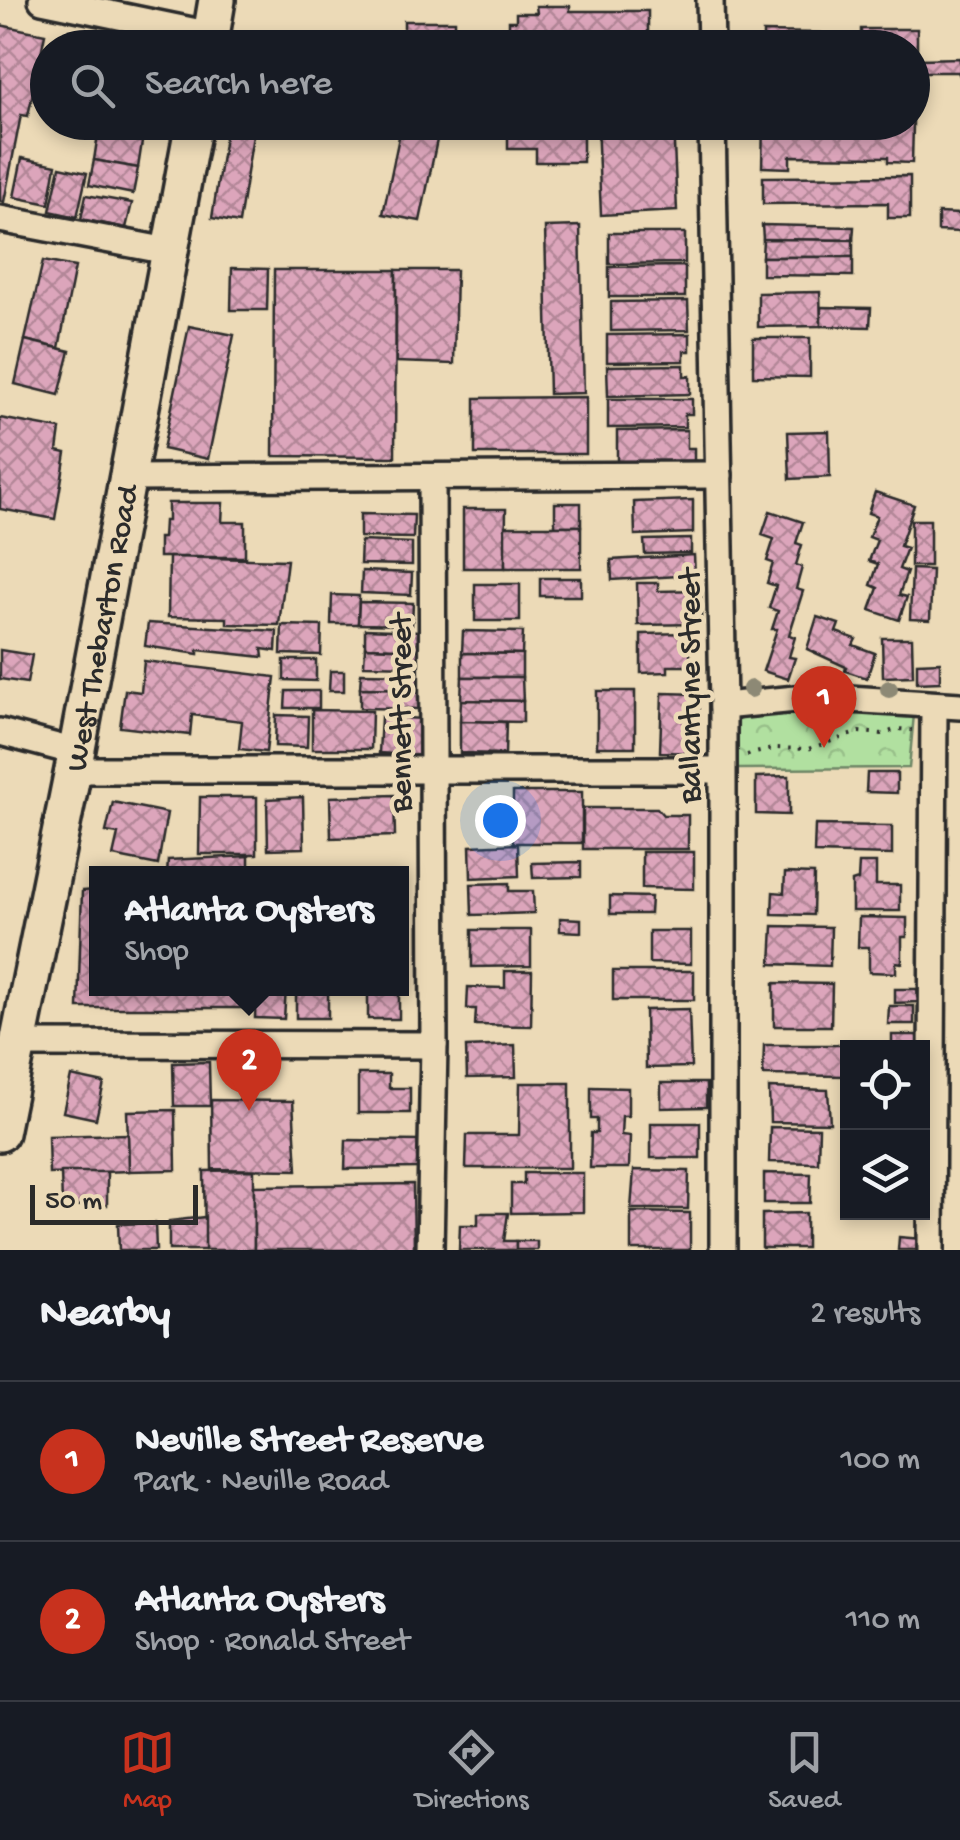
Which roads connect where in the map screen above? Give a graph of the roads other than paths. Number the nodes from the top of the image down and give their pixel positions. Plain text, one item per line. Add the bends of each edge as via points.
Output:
1 (42, 0) edge
2 (218, 0) edge
3 (710, 0) edge
4 (162, 30) edge
5 (212, 30) edge
6 (711, 30) edge
7 (190, 140) edge
8 (712, 140) edge
9 (0, 219) edge
10 (168, 250) junction
11 (432, 476) junction
12 (719, 476) junction
13 (125, 478) junction
14 (723, 706) junction
15 (934, 706) junction
16 (960, 706) edge
17 (0, 732) edge
18 (74, 761) junction
19 (722, 765) junction
20 (430, 770) junction
21 (18, 1044) junction
22 (434, 1044) junction
23 (0, 1134) edge
24 (430, 1250) edge
25 (723, 1250) edge
26 (931, 1250) edge

1 - 4 street
2 - 5 street
3 - 6 street
7 - 10 street, West Thebarton Road
8 - 12 street, Ballantyne Street
9 - 10 street
10 - 13 street, West Thebarton Road
11 - 12 street
11 - 13 street
11 - 20 street, Bennett Street
12 - 14 street, Ballantyne Street
13 - 18 street, West Thebarton Road
14 - 15 street via 817,697
14 - 19 street, Ballantyne Street
15 - 16 street
15 - 26 street
17 - 18 street
18 - 20 street
18 - 21 street, West Thebarton Road
19 - 20 street
19 - 25 street, Ballantyne Street
20 - 22 street, Bennett Street
21 - 22 street
21 - 23 street, West Thebarton Road
22 - 24 street, Bennett Street

